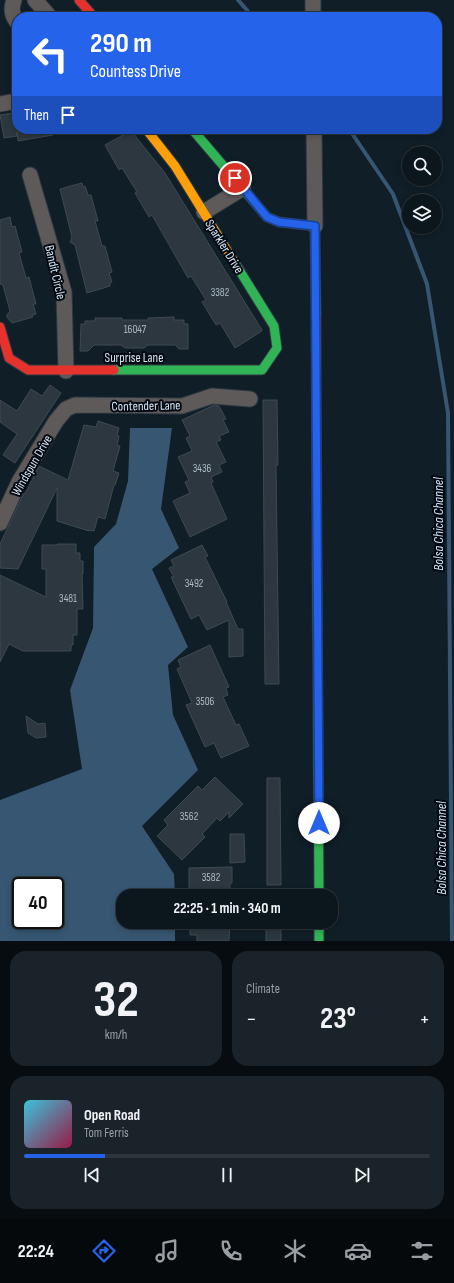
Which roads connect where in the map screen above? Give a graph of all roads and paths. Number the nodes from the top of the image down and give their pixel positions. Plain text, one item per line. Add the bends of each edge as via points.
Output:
1 (14, 0) edge
2 (35, 0) edge
3 (79, 0) edge
4 (313, 0) edge
5 (12, 12) edge
6 (46, 12) edge
7 (90, 12) edge
8 (313, 12) edge
9 (12, 102) edge
10 (0, 104) edge
11 (150, 134) edge
12 (196, 134) edge
13 (314, 134) edge
14 (30, 176) dead end
15 (243, 188) junction
16 (204, 212) junction
17 (315, 226) junction
18 (0, 327) edge
19 (262, 370) joint
20 (66, 371) junction
21 (250, 399) dead end
22 (66, 409) joint
23 (0, 523) edge
24 (319, 889) edge
25 (319, 929) edge
26 (320, 941) edge

1 - 5 street
2 - 6 street
3 - 7 street
4 - 8 street
9 - 10 street
11 - 16 street, Sparkler Drive via 175,166
12 - 15 street
13 - 17 street
14 - 20 street, Bandit Circle via 64,292
15 - 16 street
15 - 17 street via 267,217 279,222
16 - 19 street, Sparkler Drive via 274,326 277,348
17 - 24 street
18 - 20 street, Surprise Lane via 9,358 28,370
19 - 20 street, Surprise Lane
21 - 22 street, Contender Lane via 212,396 182,406 75,405
22 - 23 street, Windspun Drive via 19,482
25 - 26 street

